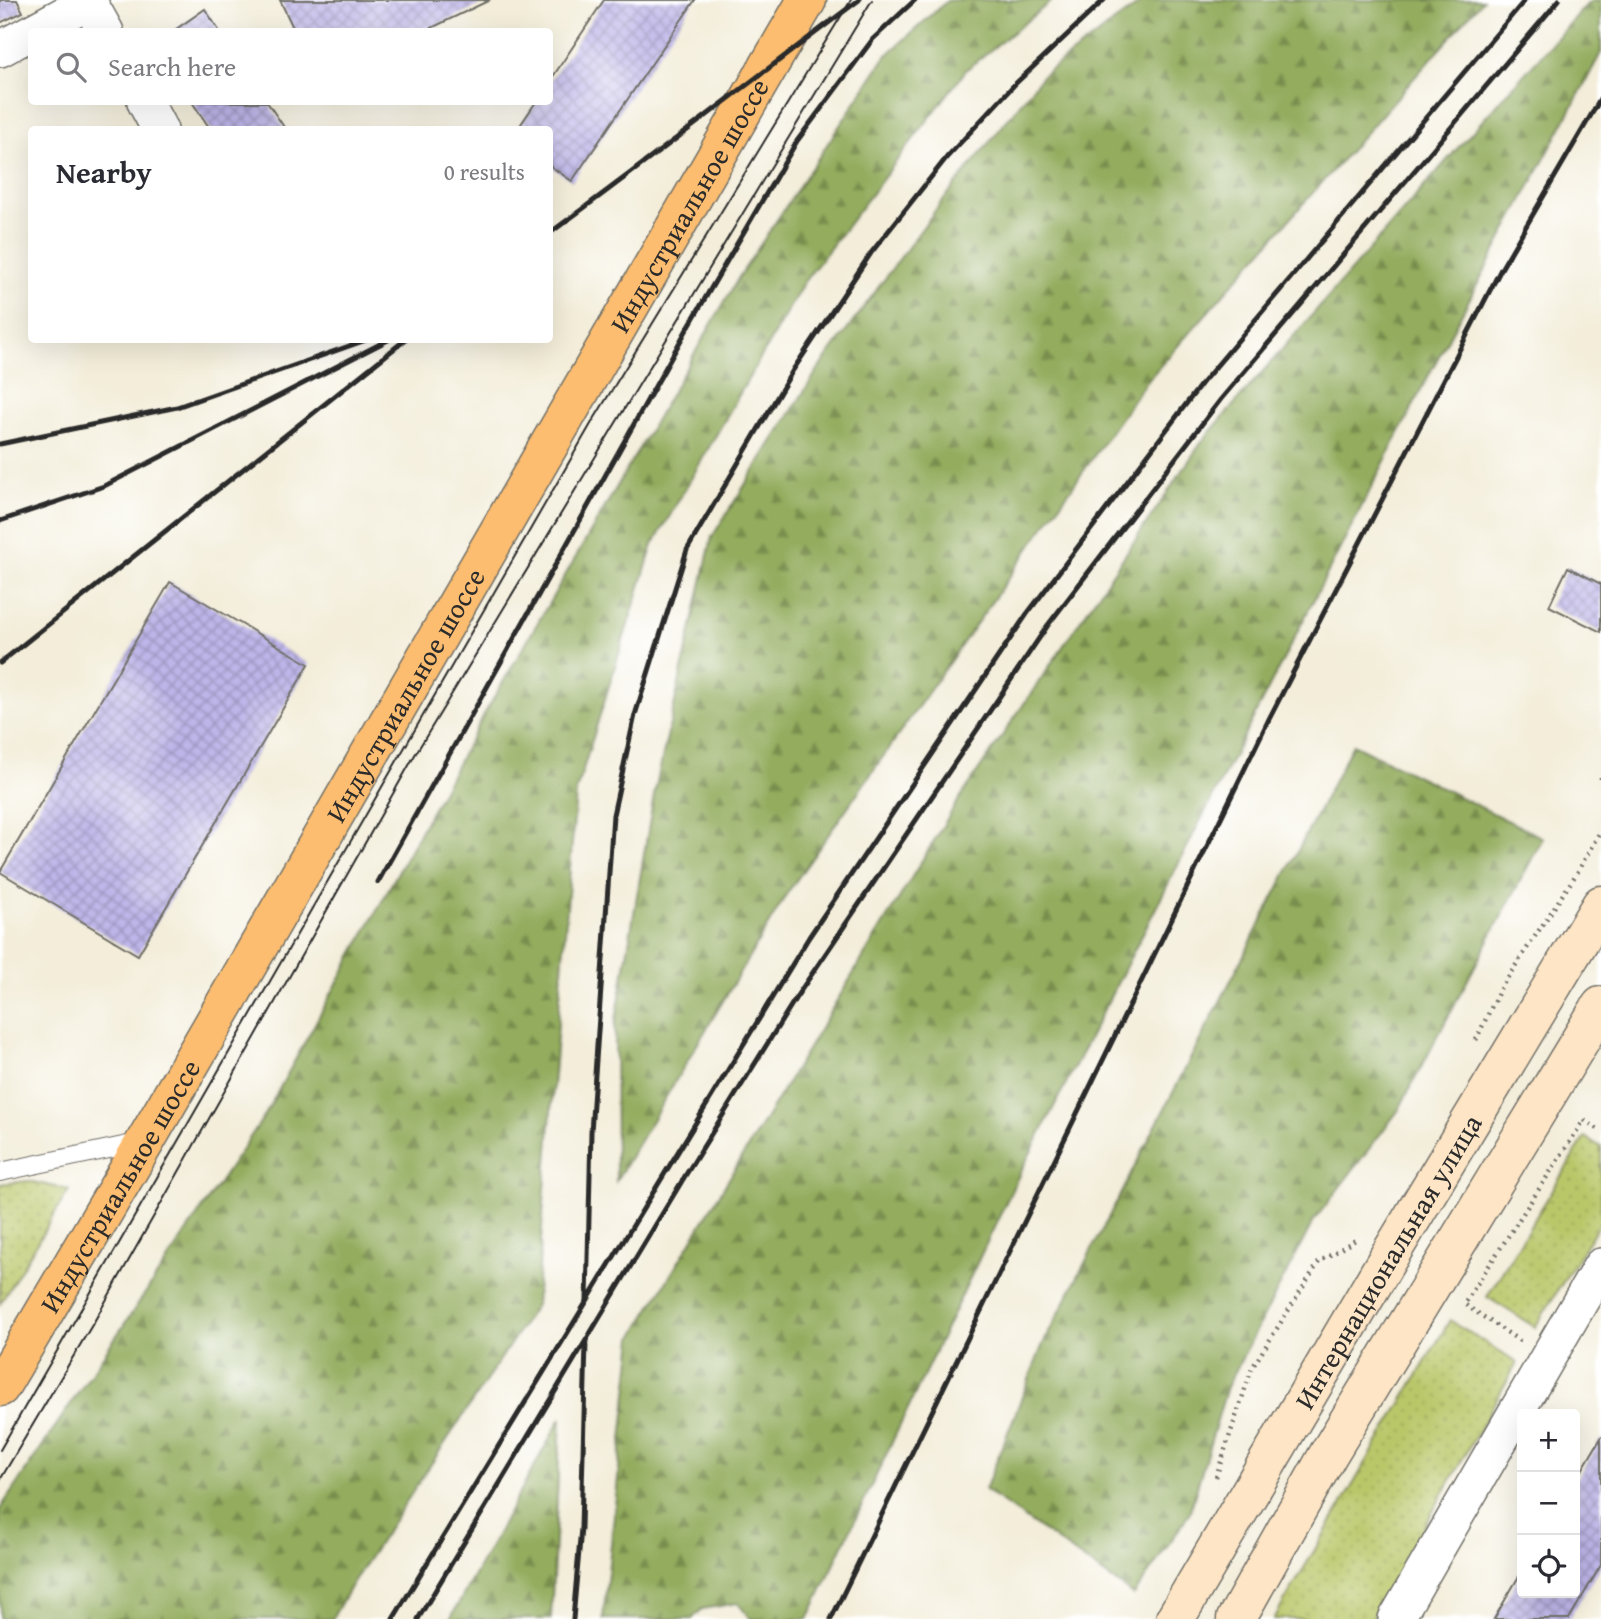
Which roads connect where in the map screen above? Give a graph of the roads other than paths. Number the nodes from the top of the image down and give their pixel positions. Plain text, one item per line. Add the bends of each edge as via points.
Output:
1 (807, 0) edge
2 (88, 1) edge
3 (39, 28) edge
4 (104, 28) edge
5 (28, 34) edge
6 (0, 48) edge
7 (147, 105) edge
8 (158, 126) edge
9 (1601, 905) edge
10 (1601, 1006) edge
11 (145, 1142) junction
12 (4, 1166) edge
13 (1601, 1266) edge
14 (0, 1387) edge
15 (1175, 1619) edge
16 (1236, 1619) edge
17 (1396, 1619) edge

1 - 11 main road, Индустриальное шоссе
2 - 3 street
2 - 4 street
5 - 6 street
7 - 8 street
9 - 15 main road, Интернациональная улица
10 - 16 main road, Интернациональная улица via 1329,1453
11 - 12 lane
11 - 14 main road, Индустриальное шоссе
13 - 17 street

